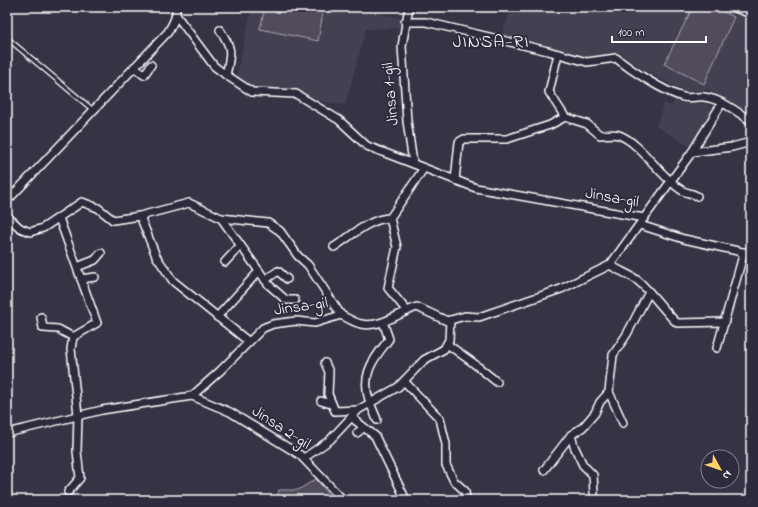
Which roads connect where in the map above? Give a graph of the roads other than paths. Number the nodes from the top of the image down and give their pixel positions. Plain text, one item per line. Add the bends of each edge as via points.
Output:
1 (176, 7) edge
2 (409, 7) edge
3 (733, 7) edge
4 (751, 14) edge
5 (176, 15) junction
6 (405, 22) junction
7 (220, 30) dead end
8 (7, 38) edge
9 (558, 54) junction
10 (151, 65) dead end
11 (134, 67) junction
12 (226, 75) junction
13 (722, 103) junction
14 (93, 110) junction
15 (565, 117) junction
16 (751, 121) edge
17 (751, 142) edge
18 (692, 152) junction
19 (413, 163) junction
20 (424, 168) junction
21 (455, 180) junction
22 (671, 181) junction
23 (697, 196) dead end
24 (7, 201) edge
25 (7, 216) edge
26 (140, 216) junction
27 (59, 218) junction
28 (220, 218) junction
29 (390, 218) junction
30 (644, 218) junction
31 (640, 225) junction
32 (240, 246) junction
33 (334, 247) dead end
34 (101, 253) dead end
35 (747, 253) edge
36 (226, 262) dead end
37 (610, 265) junction
38 (77, 267) junction
39 (258, 271) junction
40 (95, 277) dead end
41 (81, 279) junction
42 (287, 279) dead end
43 (265, 280) junction
44 (648, 294) junction
45 (295, 300) dead end
46 (407, 310) junction
47 (341, 315) junction
48 (41, 317) dead end
49 (217, 317) junction
50 (450, 320) junction
51 (383, 322) junction
52 (725, 322) junction
53 (73, 336) junction
54 (249, 342) junction
55 (447, 344) junction
56 (717, 348) dead end
57 (325, 363) dead end
58 (404, 381) junction
59 (497, 382) dead end
60 (609, 392) junction
61 (192, 396) junction
62 (322, 401) dead end
63 (371, 403) junction
64 (331, 404) junction
65 (358, 410) junction
66 (78, 415) junction
67 (351, 417) junction
68 (377, 420) dead end
69 (622, 423) dead end
70 (363, 428) junction
71 (7, 433) edge
72 (357, 433) dead end
73 (571, 435) junction
74 (304, 458) junction
75 (544, 470) dead end
76 (68, 492) dead end
77 (594, 493) dead end
78 (343, 500) edge
79 (406, 500) edge
80 (466, 500) edge

1 - 5 street
2 - 6 street, Jinsa 1-gil
3 - 4 street
5 - 11 street via 168,32
5 - 12 street, Jinsa-gil via 214,66
6 - 9 street via 426,22
6 - 19 street, Jinsa 1-gil via 402,66 406,121
7 - 12 street via 230,45
8 - 14 lane
9 - 13 street via 587,62 616,58 672,92 684,97 705,97
9 - 15 street via 549,92
10 - 11 street via 144,75
11 - 14 street
12 - 19 street, Jinsa-gil via 252,92 296,94 339,120 367,146
13 - 16 street
13 - 18 street, Jinsa-gil
14 - 24 street
15 - 21 street via 550,125 507,139 464,139 459,142
15 - 22 street via 587,124 600,135 618,134 633,144
17 - 18 street
18 - 22 street, Jinsa-gil
19 - 20 street, Jinsa-gil
20 - 21 street, Jinsa-gil
20 - 29 street
21 - 30 street, Jinsa-gil via 476,188
22 - 23 street via 684,191
22 - 30 street, Jinsa-gil
25 - 27 street via 20,228 30,232 43,228
26 - 27 street via 113,220 98,208 82,202
26 - 28 street via 189,203
26 - 49 street via 156,256 172,281
27 - 38 street
28 - 32 street
28 - 47 street via 268,223 280,231 308,265
29 - 33 street via 369,224
29 - 46 street via 397,247 388,288
30 - 31 street, Jinsa-gil
31 - 35 street, Jinsa-gil via 684,239
31 - 37 street, Jinsa-gil
32 - 36 street
32 - 39 street
34 - 38 street via 94,260
35 - 52 street
37 - 44 street via 637,281
37 - 50 street, Jinsa-gil via 553,292 478,317 465,316
38 - 41 street
39 - 43 street
39 - 49 street
40 - 41 street
41 - 53 street via 97,323
42 - 43 street via 278,271
43 - 45 street via 286,300
44 - 52 street via 677,323
44 - 60 street via 613,355
46 - 50 street, Jinsa-gil via 417,307 447,321
46 - 51 street, Jinsa-gil
47 - 51 street, Jinsa-gil via 361,324 378,325
47 - 54 street, Jinsa-gil via 315,323 296,321 273,324 264,328
48 - 53 street via 43,328 58,329
49 - 54 street
50 - 55 street
51 - 63 street via 389,339 372,361 366,391
52 - 56 street
53 - 66 street
54 - 61 street, Jinsa-gil
55 - 58 street via 444,349 424,360
55 - 59 street
57 - 64 street via 329,372 328,394
58 - 63 street
58 - 80 street via 440,419 446,444 446,464 454,481 465,492
60 - 69 street
60 - 73 street via 583,427
61 - 66 street
61 - 74 street, Jinsa 2-gil via 230,412
62 - 64 street
63 - 65 street
63 - 68 street
64 - 65 street via 335,411
65 - 67 street
66 - 71 street
66 - 76 street via 77,451 80,478
67 - 70 street
67 - 74 street via 330,440
70 - 72 street
70 - 79 street via 375,436
73 - 75 street
73 - 77 street via 583,465 593,475
74 - 78 street, Jinsa 2-gil

